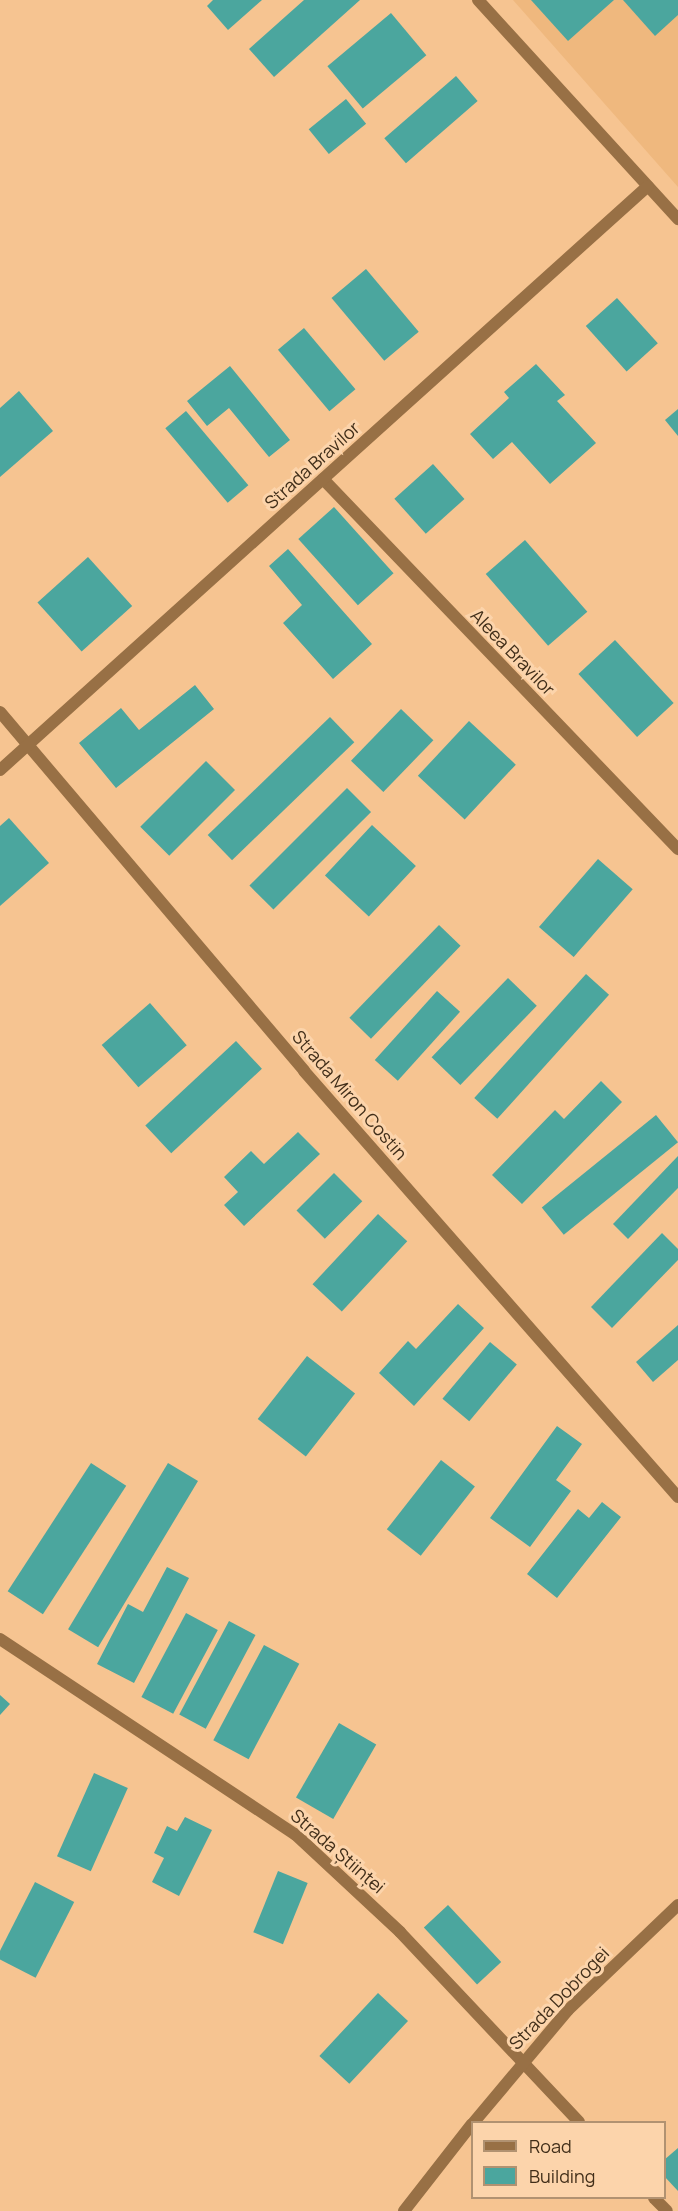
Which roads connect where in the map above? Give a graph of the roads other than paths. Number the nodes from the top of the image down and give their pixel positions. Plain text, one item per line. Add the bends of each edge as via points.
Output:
1 (478, 0) edge
2 (648, 186) junction
3 (678, 219) edge
4 (323, 479) junction
5 (0, 712) edge
6 (30, 744) junction
7 (0, 770) edge
8 (678, 849) edge
9 (678, 1497) edge
10 (0, 1639) edge
11 (678, 1905) edge
12 (521, 2063) junction
13 (475, 2121) edge
14 (578, 2121) edge
15 (471, 2126) edge
16 (655, 2199) edge
17 (404, 2211) edge
18 (667, 2211) edge

1 - 2 street
2 - 3 street
2 - 4 street, Strada Bravilor
4 - 6 street, Strada Bravilor
4 - 8 street, Aleea Bravilor
5 - 6 street, Strada Miron Costin
6 - 7 street, Strada Bravilor
6 - 9 street, Strada Miron Costin via 304,1071
10 - 12 street, Strada Științei via 295,1834 400,1932
11 - 12 street, Strada Dobrogei
12 - 13 street, Strada Dobrogei
12 - 14 street, Strada Științei
15 - 17 street, Strada Dobrogei
16 - 18 street

